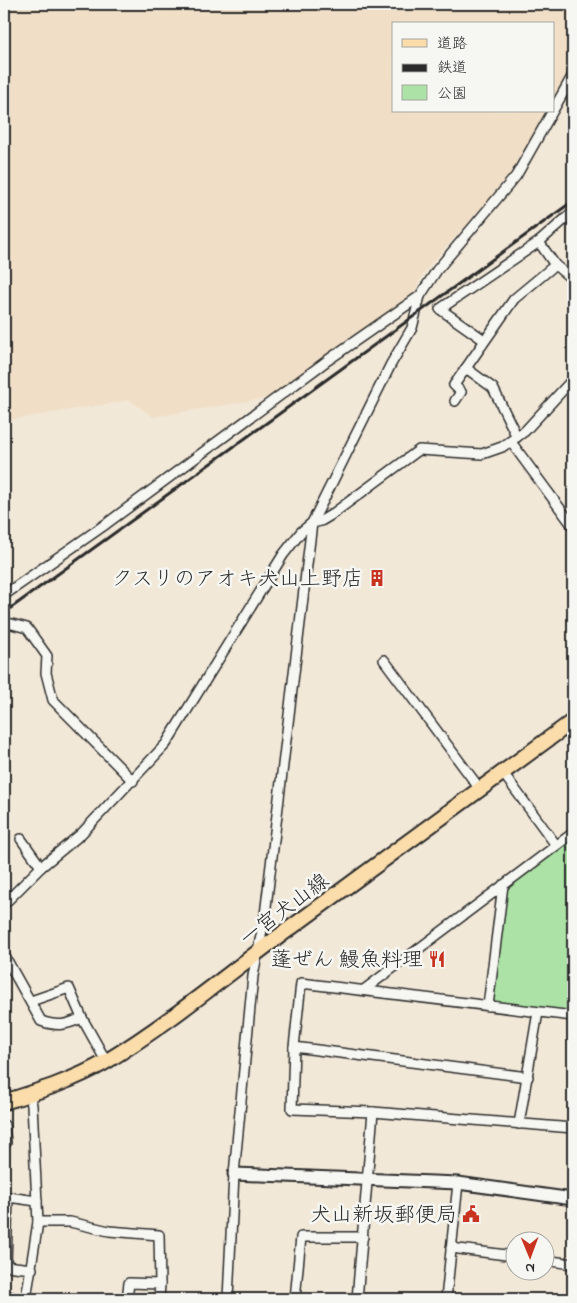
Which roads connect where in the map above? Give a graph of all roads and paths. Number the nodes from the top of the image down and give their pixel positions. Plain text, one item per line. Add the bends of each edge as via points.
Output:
1 (573, 75) edge
2 (554, 109) edge
3 (552, 112) edge
4 (573, 212) edge
5 (539, 242) junction
6 (555, 265) junction
7 (573, 280) edge
8 (420, 296) junction
9 (484, 340) junction
10 (466, 368) junction
11 (573, 379) edge
12 (455, 401) dead end
13 (514, 439) junction
14 (312, 523) junction
15 (573, 526) edge
16 (4, 595) edge
17 (4, 626) edge
18 (384, 660) dead end
19 (573, 722) edge
20 (503, 772) junction
21 (133, 781) junction
22 (480, 788) junction
23 (573, 833) edge
24 (21, 839) dead end
25 (556, 845) junction
26 (41, 867) junction
27 (503, 885) junction
28 (4, 904) edge
29 (256, 953) junction
30 (4, 955) edge
31 (365, 989) junction
32 (31, 1001) junction
33 (488, 1006) junction
34 (538, 1012) junction
35 (573, 1016) edge
36 (82, 1018) junction
37 (294, 1047) junction
38 (106, 1061) junction
39 (528, 1077) junction
40 (29, 1094) junction
41 (4, 1102) edge
42 (373, 1112) junction
43 (520, 1124) junction
44 (4, 1125) edge
45 (573, 1128) edge
46 (4, 1143) edge
47 (234, 1174) junction
48 (368, 1181) junction
49 (458, 1183) junction
50 (573, 1199) edge
51 (37, 1201) junction
52 (38, 1222) junction
53 (363, 1238) junction
54 (451, 1248) junction
55 (504, 1255) edge
56 (554, 1261) edge
57 (573, 1264) edge
58 (32, 1269) junction
59 (160, 1284) junction
60 (4, 1295) edge
61 (19, 1299) edge
62 (26, 1299) edge
63 (128, 1299) edge
64 (159, 1299) edge
65 (228, 1299) edge
66 (295, 1299) edge
67 (357, 1299) edge
68 (446, 1299) edge

1 - 2 street
3 - 8 street via 516,176 437,270
4 - 5 street
5 - 6 street
5 - 9 street via 440,309
6 - 7 street
6 - 9 street via 514,299
8 - 14 street via 412,328
8 - 16 street
9 - 10 street
10 - 12 street via 454,384 461,392
10 - 13 street via 493,388
11 - 13 street
13 - 14 street via 497,450 482,454 419,450 331,515
13 - 15 street
14 - 21 street via 283,555 166,744
14 - 29 street via 266,915
17 - 21 street via 8,623 27,628 47,656 46,673 53,700
18 - 22 street
19 - 20 main road, 一宮犬山線
20 - 22 main road, 一宮犬山線
20 - 25 street
21 - 26 street via 82,834
22 - 29 main road, 一宮犬山線
23 - 25 street
24 - 26 street
25 - 27 street
26 - 28 street
27 - 31 street
27 - 33 street
29 - 38 main road, 一宮犬山線 via 237,970
29 - 47 street
30 - 32 street
31 - 33 street
31 - 37 street via 301,983
32 - 36 street via 40,1021 54,1026 65,1026
32 - 36 street via 69,988
33 - 34 street
34 - 35 street
34 - 39 street
36 - 38 street
37 - 39 street
37 - 42 street via 292,1109
38 - 40 main road, 一宮犬山線
39 - 43 street
40 - 41 main road, 一宮犬山線
40 - 51 street
42 - 43 street
42 - 48 street
43 - 45 street
44 - 46 street
47 - 48 street
47 - 65 street
48 - 49 street
48 - 53 street
49 - 50 street
49 - 54 street
51 - 52 street
51 - 58 street via 8,1197 6,1266
52 - 58 street
52 - 59 street via 70,1222 109,1231 159,1235
53 - 66 street via 300,1237
53 - 67 street
54 - 55 street
54 - 68 street
56 - 57 street
58 - 62 street
59 - 63 street via 129,1283
59 - 64 street
60 - 61 street

